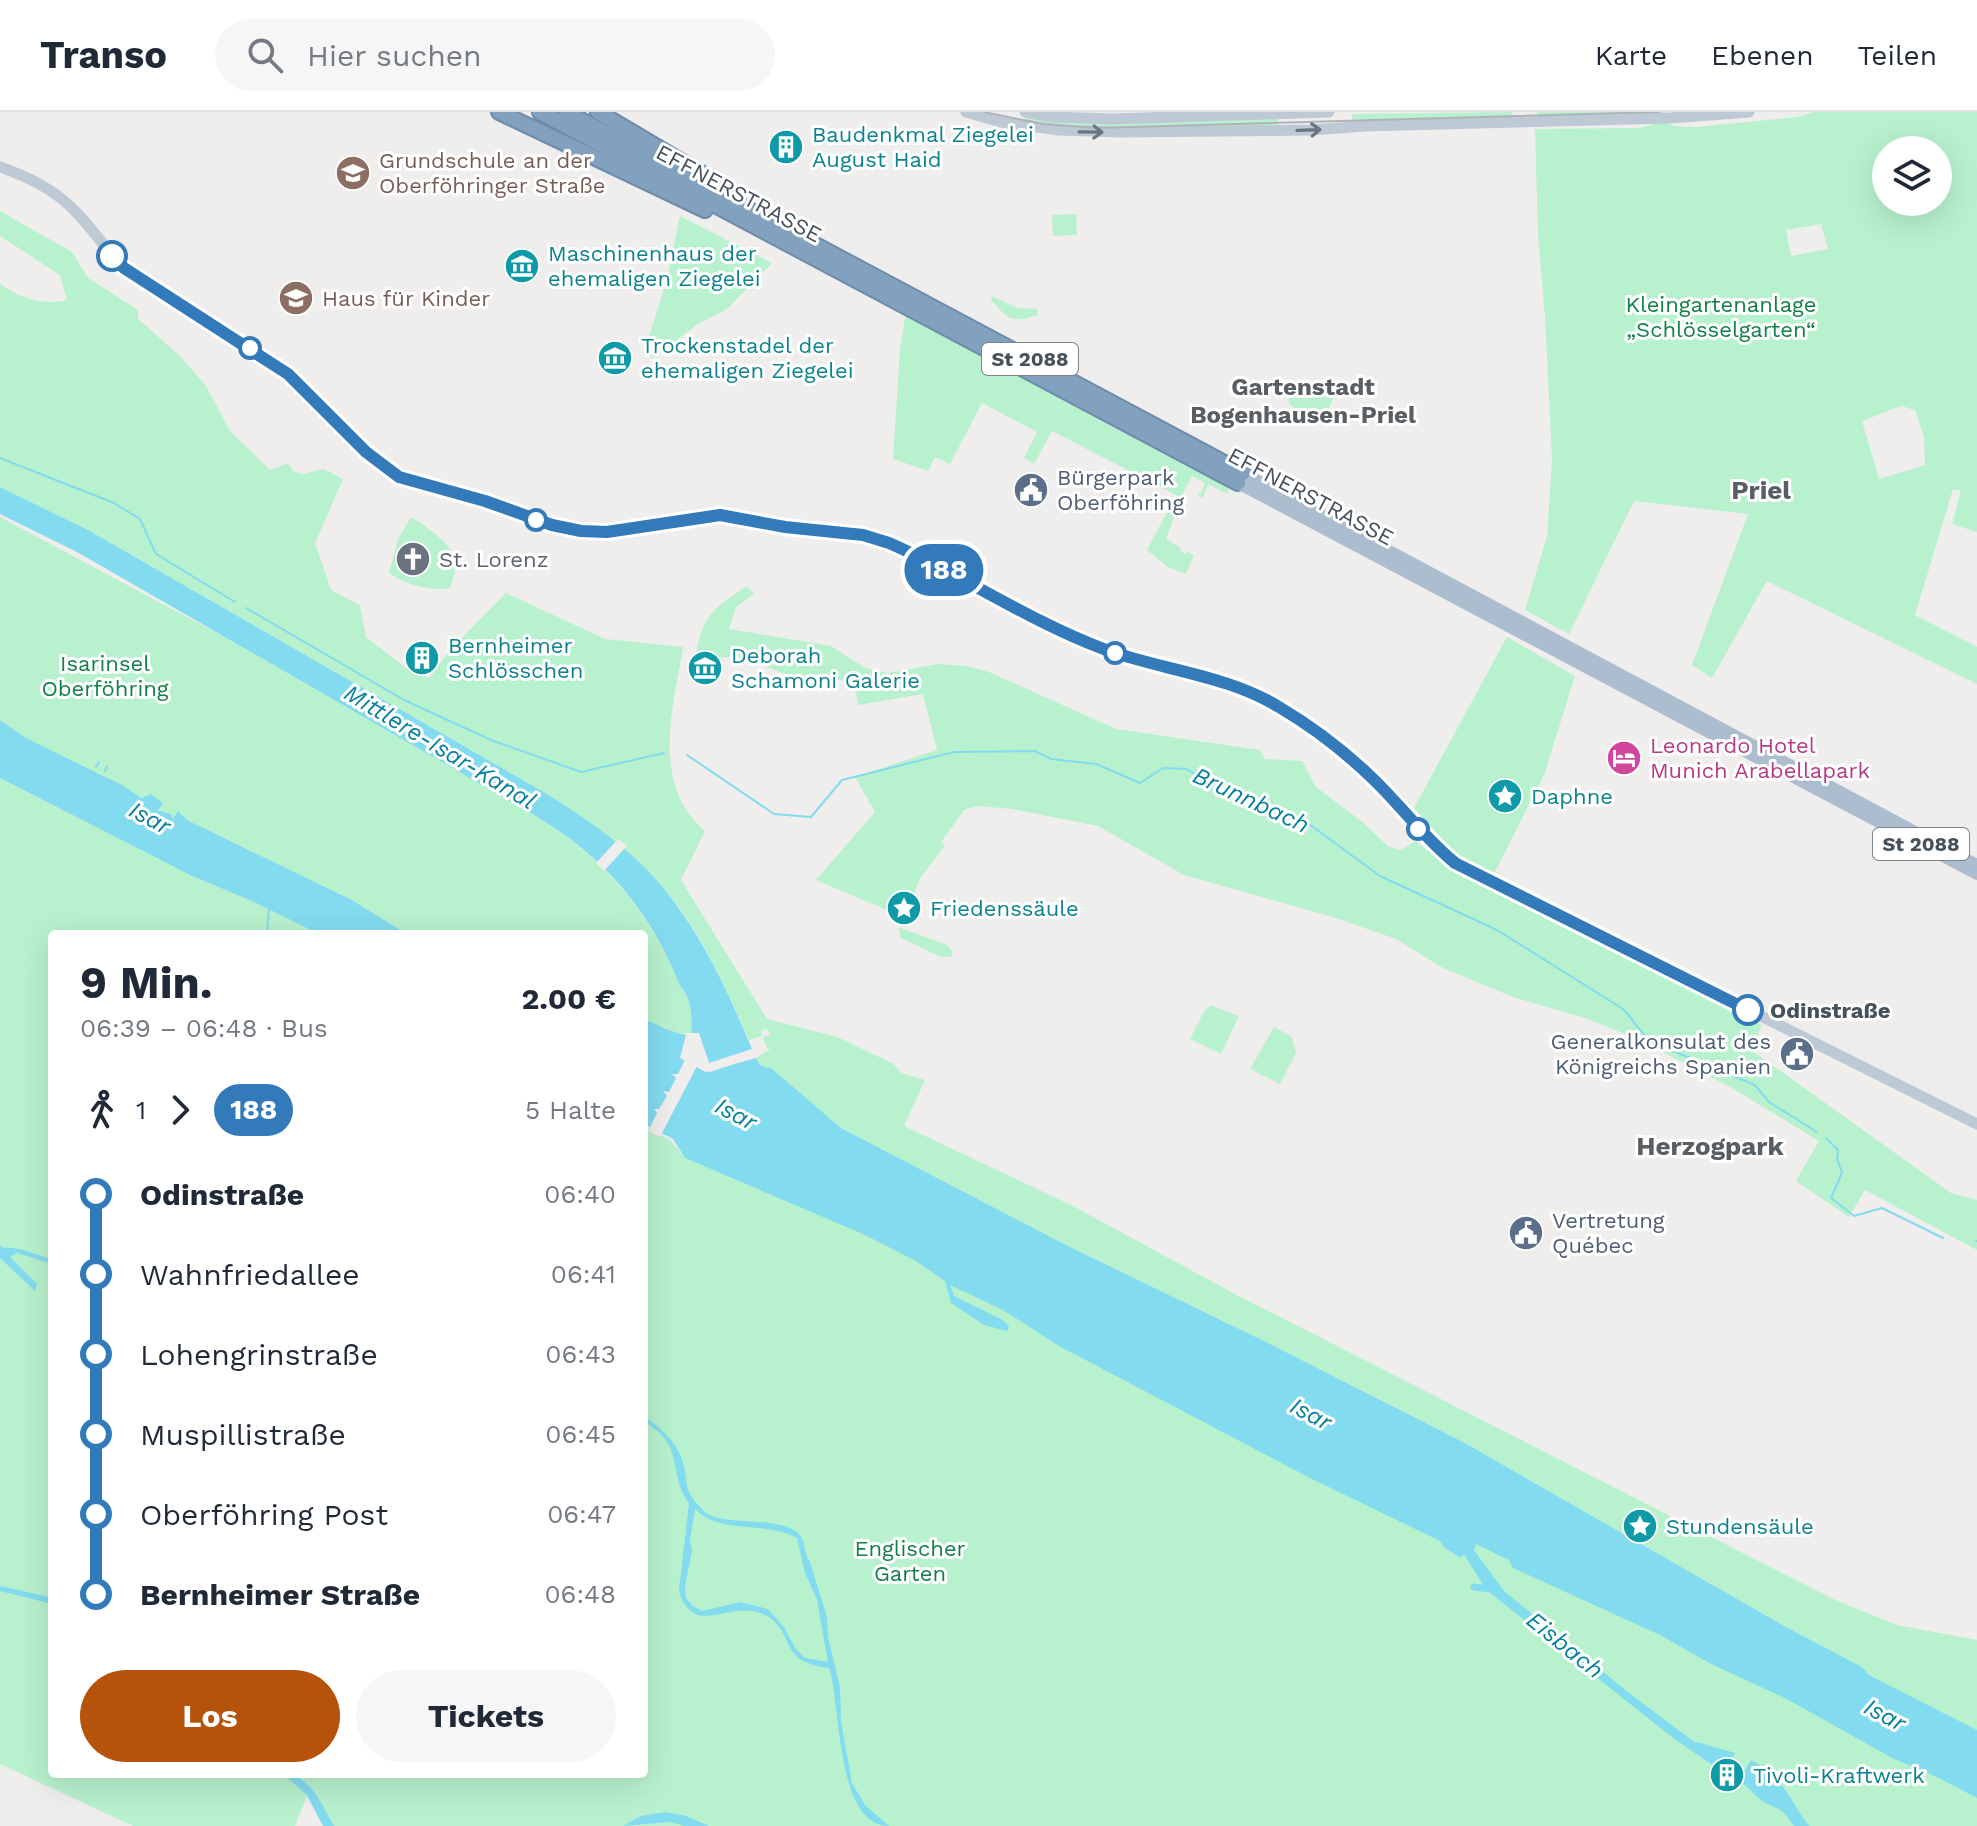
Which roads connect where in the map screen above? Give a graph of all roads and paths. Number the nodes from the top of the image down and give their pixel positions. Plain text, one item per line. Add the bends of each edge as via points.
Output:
1 (499, 112) edge
2 (540, 112) edge
3 (566, 112) edge
4 (598, 112) edge
5 (966, 112) edge
6 (1025, 112) edge
7 (1329, 112) edge
8 (1749, 112) edge
9 (1681, 115) edge
10 (0, 167) edge
11 (753, 219) junction
12 (1240, 478) junction
13 (1977, 865) edge
14 (1977, 874) edge
15 (1977, 1124) edge

1 - 11 highway via 710,212
2 - 11 highway, EFFNERSTRASSE / St 2088
3 - 11 highway, EFFNERSTRASSE / St 2088
4 - 11 highway via 725,188
5 -> 9 main road via 1014,124 1119,132
6 - 7 main road via 1113,119
8 - 9 main road
10 - 15 main road via 50,189 124,268 292,377 366,452 399,477 581,531 720,515 889,543 1100,648 1249,692 1276,705 1372,777 1455,863
11 - 12 highway, EFFNERSTRASSE / St 2088
12 - 13 main road, EFFNERSTRASSE / St 2088
12 - 14 main road, EFFNERSTRASSE / St 2088 via 1366,551

